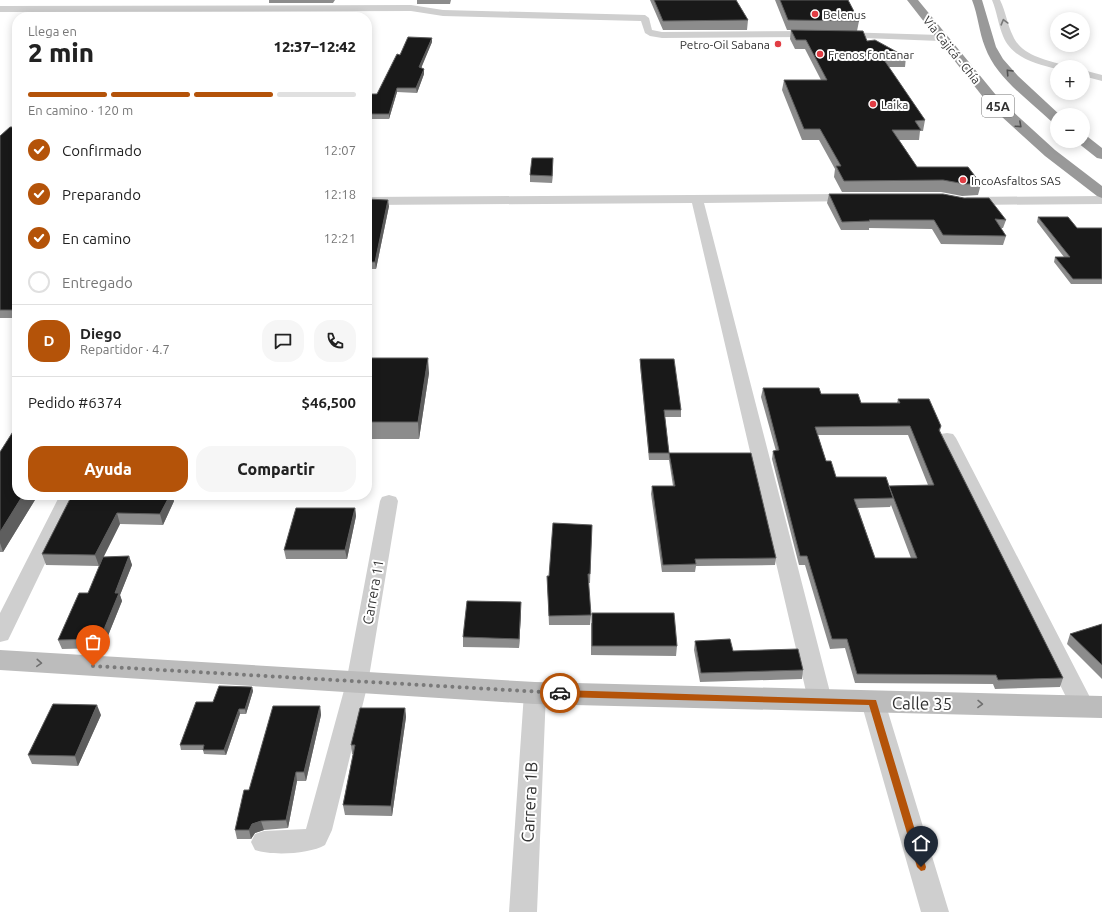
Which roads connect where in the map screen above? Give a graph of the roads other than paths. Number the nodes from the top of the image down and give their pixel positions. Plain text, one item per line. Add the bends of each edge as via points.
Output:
1 (128, 0) edge
2 (228, 0) edge
3 (912, 0) edge
4 (977, 0) edge
5 (996, 0) edge
6 (337, 4) edge
7 (119, 8) junction
8 (222, 8) junction
9 (0, 9) edge
10 (975, 24) dead end
11 (986, 30) junction
12 (954, 34) dead end
13 (940, 38) junction
14 (956, 57) junction
15 (1050, 64) edge
16 (1090, 76) edge
17 (1102, 78) edge
18 (1050, 112) edge
19 (1090, 146) edge
20 (1102, 155) edge
21 (1102, 193) edge
22 (865, 198) edge
23 (697, 199) junction
24 (955, 200) edge
25 (1102, 200) edge
26 (372, 201) edge
27 (947, 438) dead end
28 (67, 500) edge
29 (389, 501) dead end
30 (0, 634) edge
31 (0, 660) edge
32 (357, 683) junction
33 (535, 693) junction
34 (820, 700) junction
35 (873, 702) junction
36 (1092, 707) edge
37 (264, 842) dead end
38 (518, 912) edge
39 (523, 912) edge
40 (934, 912) edge

1 - 7 street
2 - 8 street
3 - 13 highway, Vía Cajicá - Chía / 45A
4 - 11 highway, 45A
15 -> 5 street via 1013,47
6 - 8 street
6 - 13 street via 412,8 443,13 645,18 648,31 662,35 829,34
7 - 8 street
7 - 9 street
10 - 11 highway
18 -> 11 highway, 45A via 997,59 987,40
12 - 14 highway via 962,46
13 - 14 highway, Vía Cajicá - Chía / 45A
14 -> 21 highway, Vía Cajicá - Chía / 45A via 995,103 1050,153
16 - 17 street
19 - 20 highway
22 - 23 street
23 - 26 street
23 - 34 street
24 - 25 street
27 - 36 street
28 - 30 street
29 - 32 street, Carrera 11
31 -> 32 street, Calle 35
32 - 33 street, Calle 35
32 - 37 street, Carrera 11 via 316,837 311,840
33 - 34 street, Calle 35
33 - 39 street, Carrera 1B
34 - 35 street, Calle 35
35 -> 36 street, Calle 35
35 - 40 street
38 - 39 street

